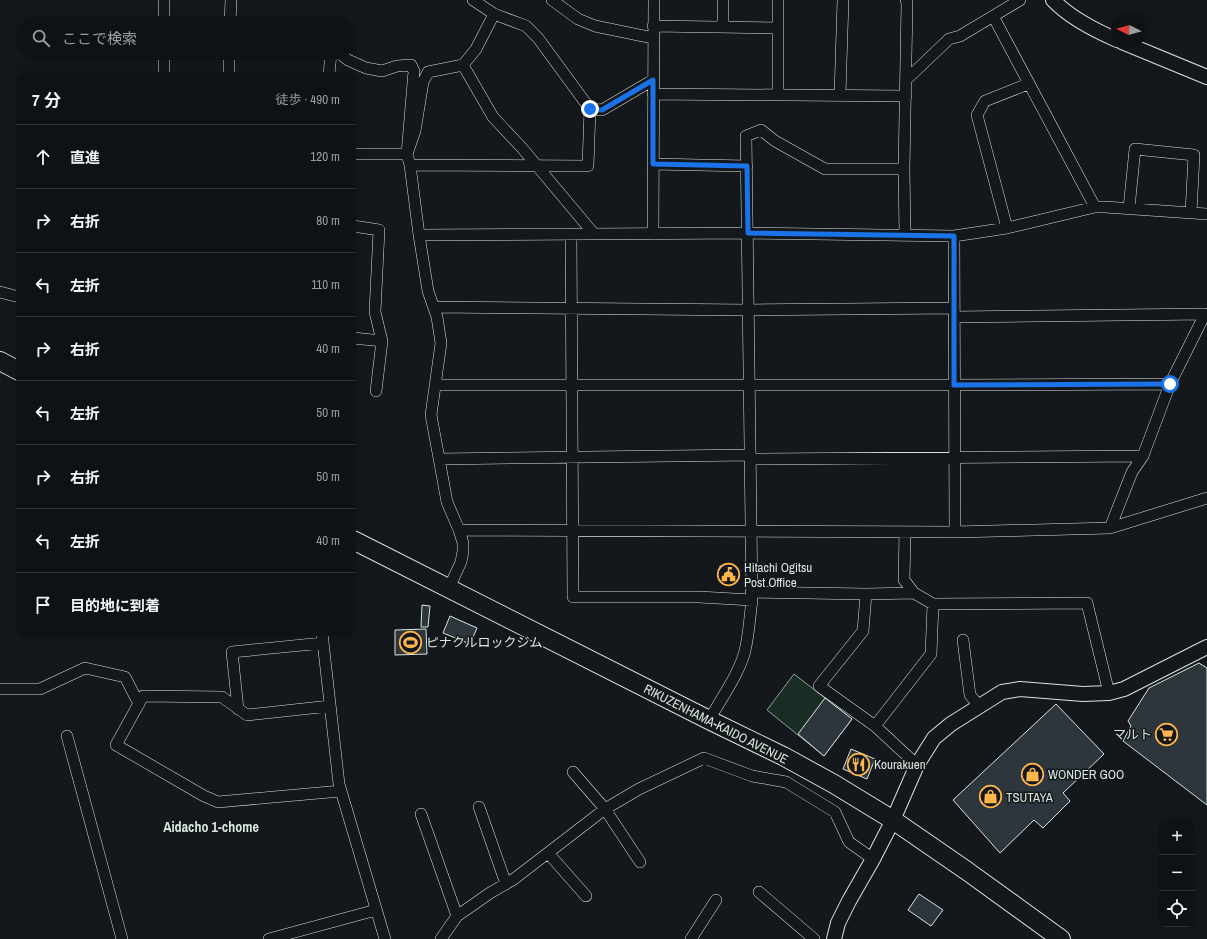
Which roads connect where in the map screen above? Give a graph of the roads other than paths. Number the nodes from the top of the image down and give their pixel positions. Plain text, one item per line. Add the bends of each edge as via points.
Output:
1 (164, 0) edge
2 (231, 0) edge
3 (473, 0) edge
4 (552, 0) edge
5 (654, 0) edge
6 (723, 0) edge
7 (778, 0) edge
8 (843, 0) edge
9 (906, 0) edge
10 (1020, 0) edge
11 (1052, 0) edge
12 (494, 14) junction
13 (164, 16) edge
14 (230, 16) edge
15 (993, 16) junction
16 (654, 26) junction
17 (723, 27) junction
18 (778, 28) junction
19 (1111, 37) edge
20 (654, 38) junction
21 (1137, 48) edge
22 (164, 60) edge
23 (229, 60) edge
24 (330, 60) edge
25 (348, 60) edge
26 (463, 65) junction
27 (164, 72) edge
28 (229, 72) edge
29 (329, 72) edge
30 (1207, 77) edge
31 (653, 80) junction
32 (906, 80) junction
33 (1028, 84) junction
34 (653, 94) junction
35 (778, 95) junction
36 (840, 95) junction
37 (906, 96) junction
38 (590, 109) junction
39 (356, 154) edge
40 (407, 154) junction
41 (653, 164) junction
42 (536, 165) junction
43 (410, 166) junction
44 (747, 166) junction
45 (904, 169) junction
46 (1095, 207) junction
47 (1129, 208) junction
48 (1191, 213) junction
49 (1207, 214) edge
50 (356, 226) edge
51 (1006, 228) junction
52 (748, 233) junction
53 (572, 234) junction
54 (594, 234) junction
55 (653, 234) junction
56 (419, 236) junction
57 (905, 236) junction
58 (954, 236) junction
59 (0, 292) edge
60 (16, 296) edge
61 (434, 307) junction
62 (572, 308) junction
63 (748, 310) junction
64 (954, 313) junction
65 (1206, 314) edge
66 (356, 338) edge
67 (382, 341) junction
68 (0, 361) edge
69 (16, 369) edge
70 (749, 384) junction
71 (1170, 384) junction
72 (435, 385) junction
73 (572, 385) junction
74 (954, 385) junction
75 (376, 391) dead end
76 (1143, 456) junction
77 (572, 457) junction
78 (750, 457) junction
79 (954, 458) junction
80 (438, 459) junction
81 (1207, 498) edge
82 (1110, 528) junction
83 (459, 530) junction
84 (572, 531) junction
85 (751, 531) junction
86 (905, 532) junction
87 (955, 532) junction
88 (356, 542) edge
89 (449, 588) junction
90 (914, 593) junction
91 (866, 594) junction
92 (752, 596) junction
93 (933, 604) junction
94 (323, 638) edge
95 (963, 640) dead end
96 (1207, 647) edge
97 (0, 690) edge
98 (1110, 693) junction
99 (139, 704) junction
100 (330, 706) junction
101 (979, 706) junction
102 (238, 708) junction
103 (708, 720) junction
104 (875, 726) junction
105 (66, 736) dead end
106 (917, 764) junction
107 (573, 772) dead end
108 (341, 791) junction
109 (479, 807) dead end
110 (605, 809) junction
111 (421, 814) dead end
112 (893, 820) junction
113 (548, 853) junction
114 (873, 859) junction
115 (640, 862) dead end
116 (506, 884) junction
117 (759, 892) dead end
118 (586, 896) dead end
119 (716, 900) dead end
120 (376, 910) junction
121 (458, 916) junction
122 (122, 939) edge
123 (268, 939) edge
124 (385, 939) edge
125 (441, 939) edge
126 (691, 939) edge
127 (814, 939) edge
128 (834, 939) edge
129 (1061, 939) edge

1 - 13 street
2 - 14 street
3 - 12 street
4 - 20 street via 578,19 595,26
5 - 16 street
6 - 17 street
7 - 18 street
8 - 36 street
9 - 32 street
10 - 15 street
11 - 19 street via 1094,30
12 - 26 street via 476,49
12 - 38 street via 526,26 538,38
15 - 32 street via 960,36 949,39
15 - 33 street
16 - 17 street
16 - 20 street
17 - 18 street
18 - 35 street
20 - 31 street
21 - 30 street
22 - 27 street
23 - 28 street
24 - 29 street
25 - 40 street via 366,68 382,71 411,65 414,71
26 - 40 street via 428,72 423,82 415,131
26 - 42 street via 493,117
31 - 34 street
31 - 38 street via 602,110
32 - 37 street
33 - 46 street
33 - 51 street via 985,101 977,114
34 - 35 street
34 - 41 street
35 - 36 street
36 - 37 street
37 - 45 street
38 - 42 street via 588,166
39 - 40 street
40 - 43 street
41 - 44 street
41 - 55 street
42 - 43 street
42 - 54 street
43 - 56 street
44 - 45 street via 746,136 761,130 825,169
44 - 52 street
45 - 57 street
46 - 47 street
46 - 51 street
47 - 48 street
47 - 48 street via 1135,149 1194,155
48 - 49 street
50 - 67 street via 379,230 375,312
51 - 58 street
52 - 55 street
52 - 57 street
52 - 63 street
53 - 54 street
53 - 56 street
53 - 62 street
54 - 55 street
56 - 61 street via 428,291
57 - 58 street
58 - 64 street
59 - 60 street
61 - 62 street
61 - 72 street via 441,343
62 - 63 street
62 - 73 street
63 - 64 street
63 - 70 street
64 - 65 street
64 - 74 street
65 - 71 street
66 - 67 street
67 - 75 street
68 - 69 highway
70 - 73 street
70 - 74 street
70 - 78 street
71 - 74 street
71 - 76 street
72 - 73 street
72 - 80 street via 431,416
73 - 77 street
74 - 79 street
76 - 79 street
76 - 82 street via 1132,472
77 - 78 street
77 - 80 street
77 - 84 street
78 - 79 street
78 - 85 street
79 - 87 street
80 - 83 street via 446,502
81 - 82 street
82 - 87 street
83 - 84 street
83 - 89 street via 463,551 461,562
84 - 85 street
84 - 92 street via 573,597
85 - 86 street
85 - 92 street
86 - 87 street
86 - 90 street via 904,580
88 - 89 highway, RIKUZENHAMA-KAIDO AVENUE
89 - 103 highway, RIKUZENHAMA-KAIDO AVENUE
90 - 91 street
90 - 93 street
91 - 92 street
91 - 104 street via 863,631 819,686
92 - 103 street via 746,647 732,680
93 - 98 street via 1087,603
93 - 104 street via 932,654
94 - 100 street
94 - 102 street via 232,652
95 - 101 street via 970,696
96 - 98 street via 1124,689
97 - 99 street via 40,689 85,668 125,677
98 - 101 street via 1083,694 1020,689 1002,692
99 - 102 street via 143,696 222,696
99 - 108 street via 116,745 204,796 218,802
100 - 102 street via 247,715
100 - 108 street
101 - 106 street via 950,724 934,738
103 - 112 highway, RIKUZENHAMA-KAIDO AVENUE via 783,756
104 - 106 street
105 - 122 street
106 - 112 street
107 - 110 street
108 - 120 street
109 - 116 street
110 - 113 street
110 - 114 street via 638,789 704,758 752,776 786,782 835,812 849,842
110 - 115 street
111 - 121 street
112 - 114 street
112 - 129 highway, RIKUZENHAMA-KAIDO AVENUE
113 - 116 street
113 - 118 street
114 - 128 street via 841,917
116 - 121 street
117 - 127 street
119 - 126 street
120 - 123 street
120 - 124 street
121 - 125 street

